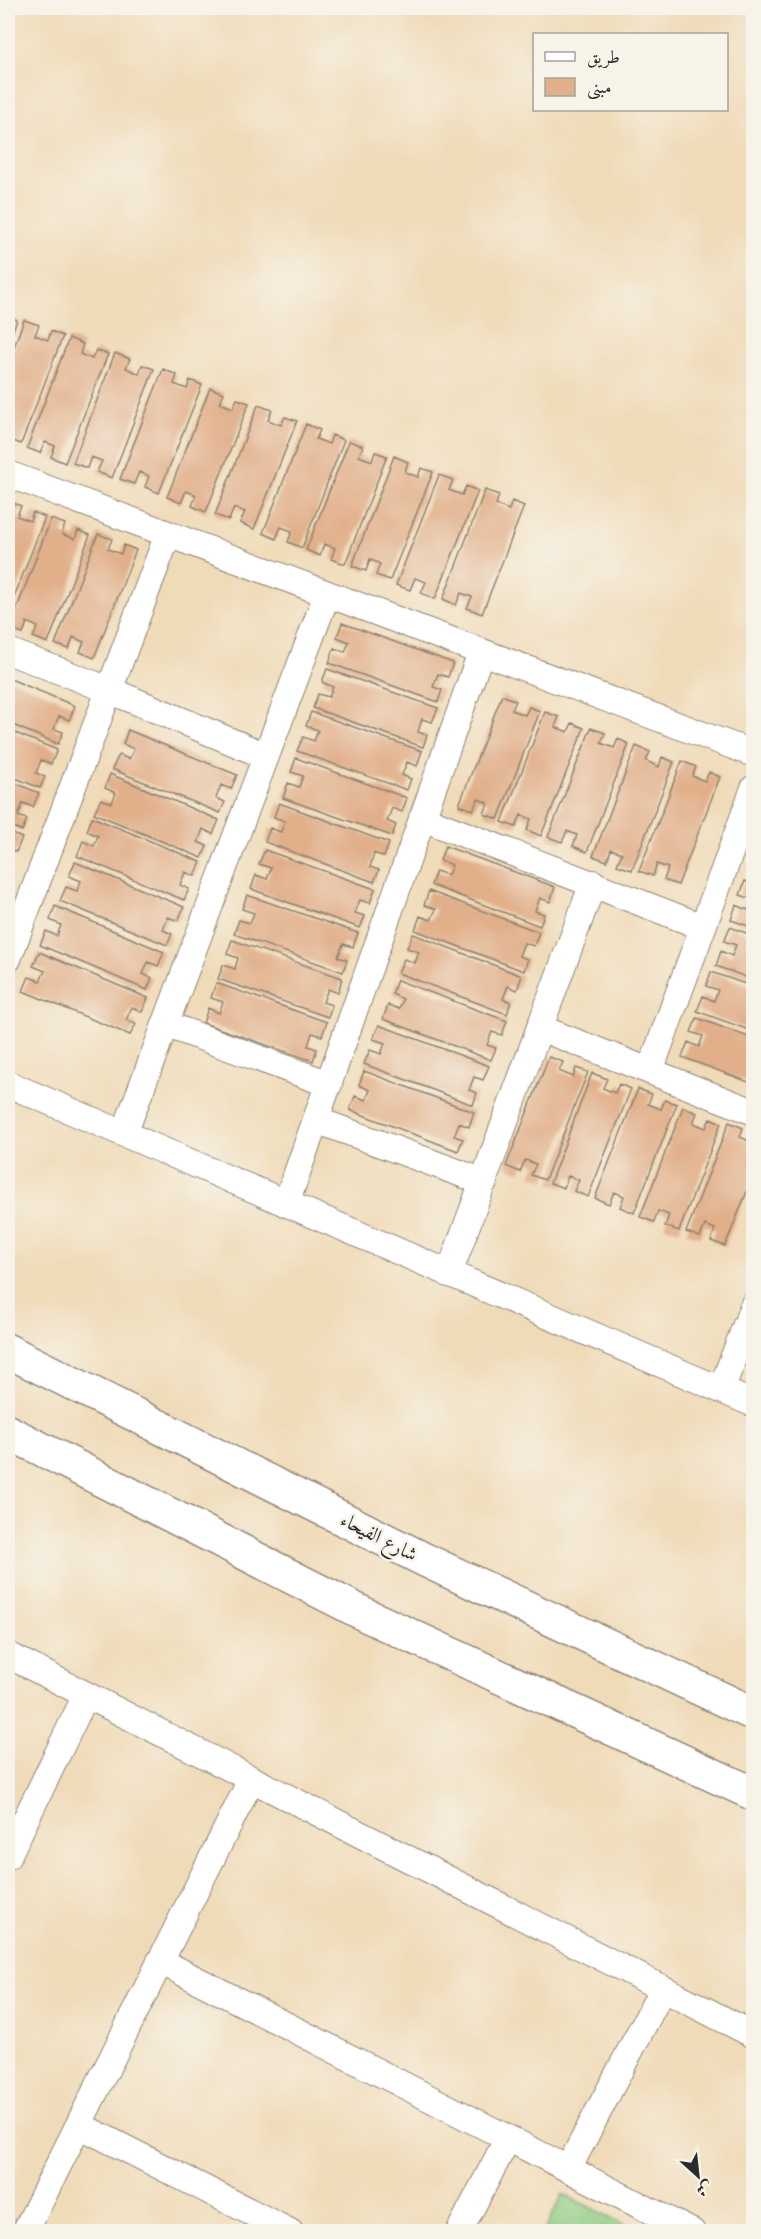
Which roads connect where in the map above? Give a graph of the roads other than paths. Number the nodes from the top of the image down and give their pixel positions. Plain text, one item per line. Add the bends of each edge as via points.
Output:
1 (8, 474) edge
2 (168, 534) junction
3 (327, 594) junction
4 (8, 651) edge
5 (481, 652) junction
6 (110, 690) junction
7 (753, 754) edge
8 (266, 756) junction
9 (753, 788) edge
10 (422, 818) junction
11 (593, 883) junction
12 (703, 927) junction
13 (8, 959) edge
14 (165, 1024) junction
15 (540, 1028) junction
16 (650, 1071) junction
17 (8, 1084) edge
18 (328, 1084) junction
19 (753, 1112) edge
20 (316, 1120) junction
21 (124, 1134) junction
22 (484, 1182) junction
23 (286, 1204) junction
24 (449, 1274) junction
25 (753, 1304) edge
26 (8, 1351) edge
27 (721, 1390) junction
28 (753, 1404) edge
29 (8, 1432) edge
30 (8, 1655) edge
31 (86, 1695) junction
32 (753, 1714) edge
33 (251, 1780) junction
34 (753, 1794) edge
35 (8, 1856) edge
36 (160, 1961) junction
37 (662, 1990) junction
38 (753, 2035) edge
39 (79, 2125) junction
40 (508, 2138) junction
41 (568, 2169) junction
42 (651, 2222) edge
43 (25, 2232) edge
44 (290, 2232) edge
45 (459, 2232) edge
46 (692, 2232) edge

1 - 2 street
2 - 3 street
2 - 6 street
3 - 5 street
3 - 8 street
4 - 6 street
5 - 7 street
5 - 10 street
6 - 8 street
6 - 13 street
8 - 14 street
9 - 12 street
10 - 11 street
10 - 18 street
11 - 12 street
11 - 15 street
12 - 16 street
14 - 18 street
14 - 21 street
15 - 16 street
15 - 22 street
16 - 19 street
17 - 21 street
18 - 20 street
20 - 22 street
20 - 23 street
21 - 23 street
22 - 24 street
23 - 24 street
24 - 27 street
25 - 27 street
26 - 32 highway, شارع الفيحاء via 425,1560
27 - 28 street
29 - 34 highway via 368,1616
30 - 31 street
31 - 33 street
31 - 35 street
33 - 36 street
33 - 37 street
36 - 39 street
36 - 40 street
37 - 38 street
37 - 41 street
39 - 43 street
39 - 44 street
40 - 41 street
40 - 45 street
41 - 42 street
42 - 46 street

